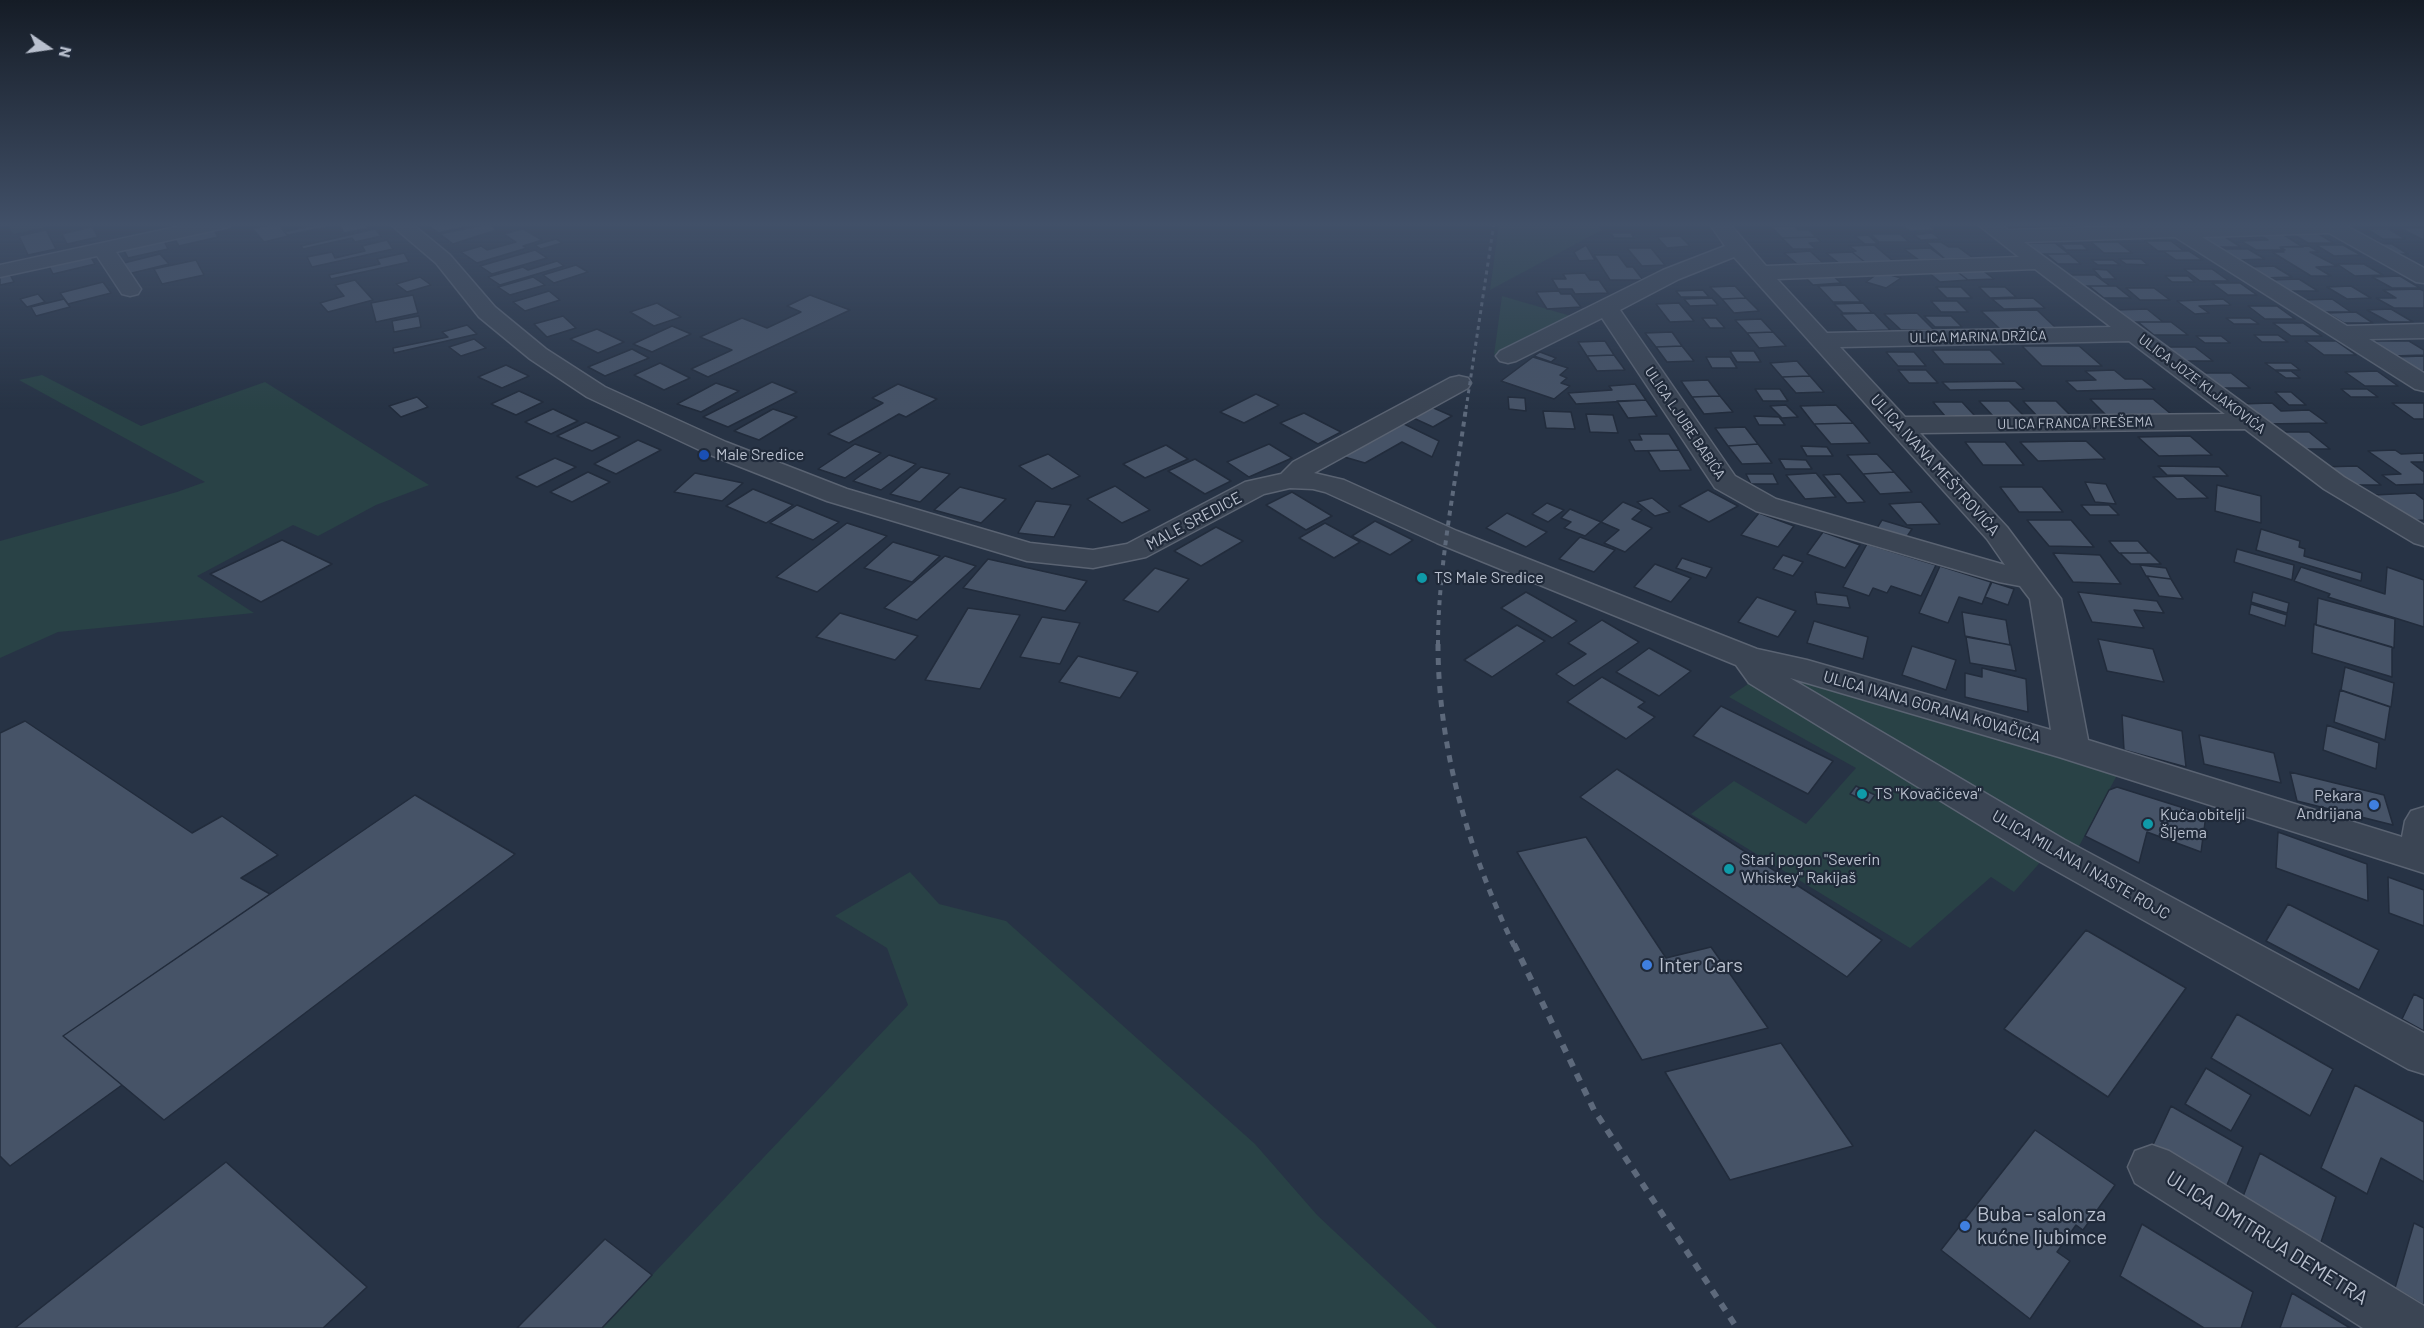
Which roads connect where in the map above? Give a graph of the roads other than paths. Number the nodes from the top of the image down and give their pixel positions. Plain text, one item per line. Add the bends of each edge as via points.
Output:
1 (127, 285) edge
2 (465, 285) edge
3 (1648, 285) edge
4 (1773, 285) edge
5 (2068, 285) edge
6 (2266, 285) edge
7 (130, 289) dead end
8 (1607, 308) junction
9 (2424, 330) edge
10 (2343, 333) junction
11 (2135, 334) junction
12 (1821, 340) junction
13 (1508, 356) dead end
14 (1458, 383) dead end
15 (2424, 384) edge
16 (2252, 421) junction
17 (1899, 425) junction
18 (1290, 480) junction
19 (1447, 537) joint
20 (2424, 537) edge
21 (2029, 577) junction
22 (1749, 658) junction
23 (2072, 748) junction
24 (2422, 845) edge
25 (2424, 1055) edge
26 (2152, 1167) dead end
27 (2411, 1328) edge

1 - 7 street
2 - 18 street, MALE SREDICE via 487,312 538,354 596,392 717,448 837,495 1027,552 1093,559 1136,551 1255,488
3 - 8 street
4 - 12 street, ULICA IVANA MEŠTROVIĆA
5 - 11 street, ULICA JOZE KLJAKOVIĆA
6 - 10 street
8 - 13 street
8 - 21 street, ULICA LJUBE BABIĆA via 1725,482 1766,505 2010,576
9 - 10 street
10 - 15 street
11 - 12 street, ULICA MARINA DRŽIĆA
11 - 16 street, ULICA JOZE KLJAKOVIĆA
12 - 17 street, ULICA IVANA MEŠTROVIĆA
14 - 18 street, MALE SREDICE via 1303,468
16 - 17 street, ULICA FRANCA PREŠEMA
16 - 20 street, ULICA JOZE KLJAKOVIĆA via 2334,483
17 - 21 street, ULICA IVANA MEŠTROVIĆA via 1997,533
18 - 19 street, MALE SREDICE via 1334,486
19 - 22 street, ULICA IVANA GORANA KOVAČIĆA
21 - 23 street, ULICA IVANA MEŠTROVIĆA via 2045,599
22 - 23 street, ULICA IVANA GORANA KOVAČIĆA
22 - 25 street, ULICA MILANA I NASTE ROJC via 1761,675 2047,848
23 - 24 street, ULICA IVANA GORANA KOVAČIĆA
26 - 27 street, ULICA DMITRIJA DEMETRA

